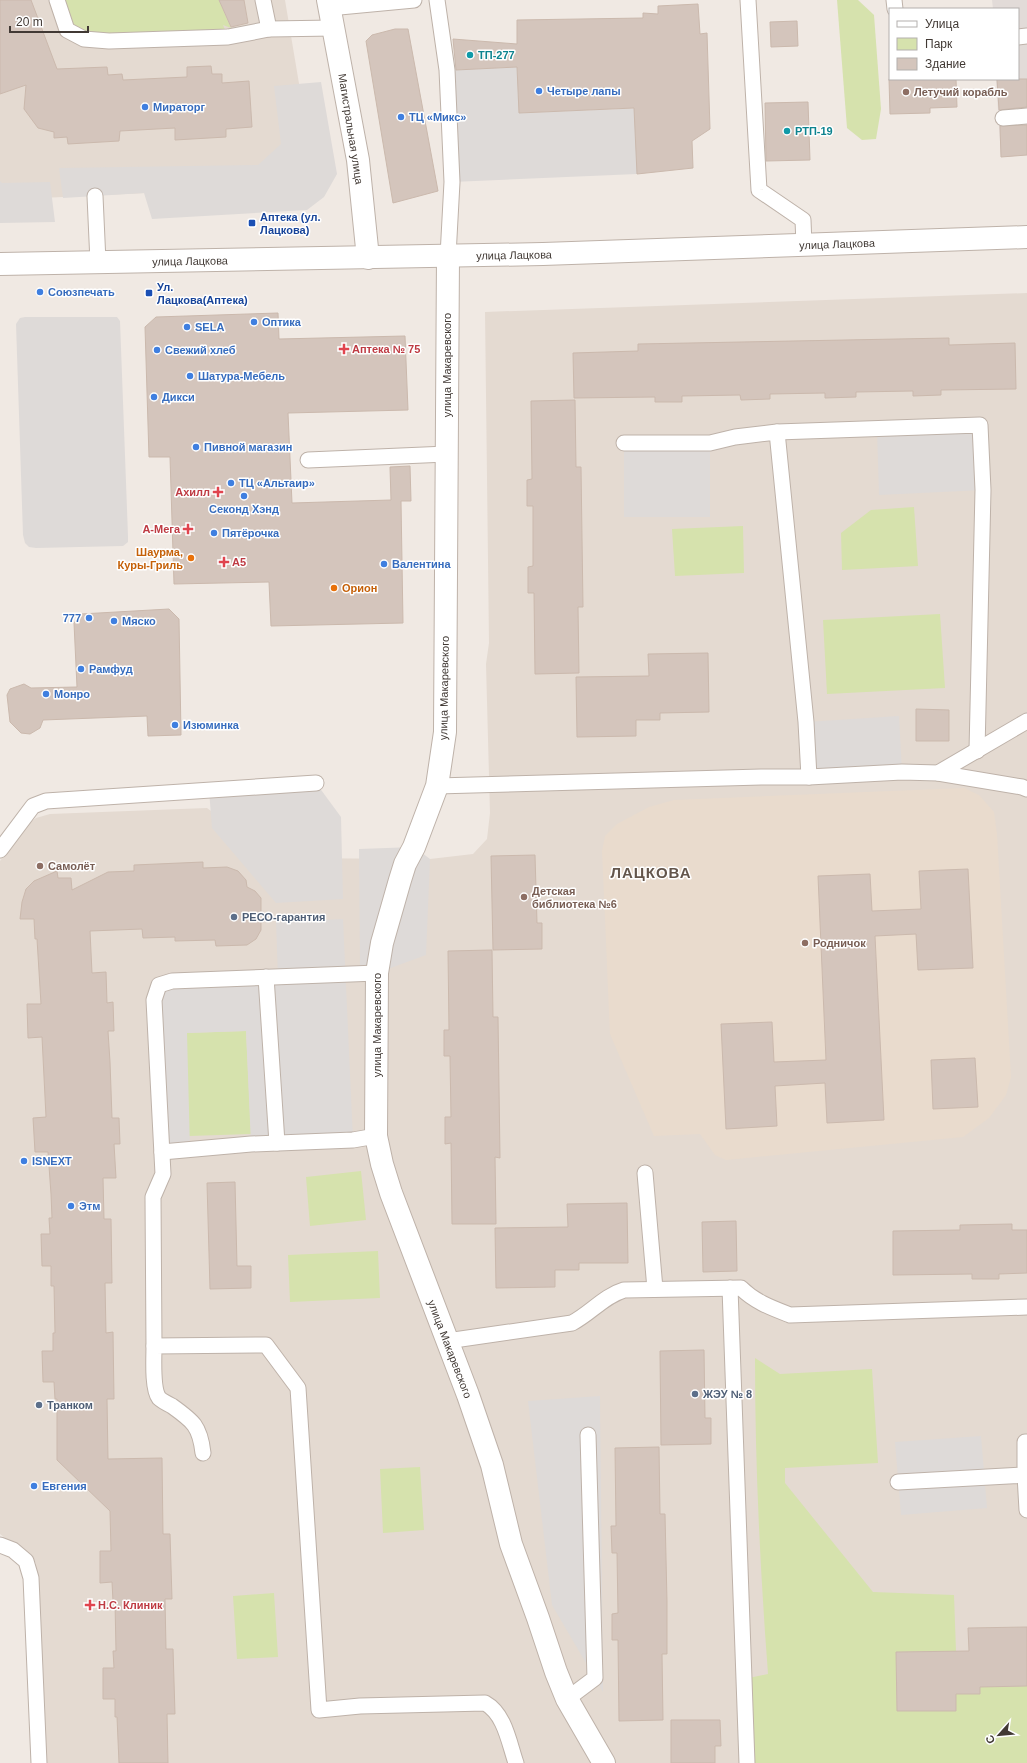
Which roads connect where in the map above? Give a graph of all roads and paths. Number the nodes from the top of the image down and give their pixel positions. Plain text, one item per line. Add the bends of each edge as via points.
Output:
1 (57, 0) edge
2 (263, 0) edge
3 (414, 0) edge
4 (437, 0) edge
5 (748, 0) edge
6 (330, 12) edge
7 (269, 29) junction
8 (1027, 116) edge
9 (1003, 118) dead end
10 (95, 196) dead end
11 (1027, 237) edge
12 (804, 245) junction
13 (448, 256) junction
14 (368, 258) junction
15 (98, 262) junction
16 (0, 264) edge
17 (777, 432) junction
18 (624, 443) dead end
19 (446, 454) junction
20 (308, 460) dead end
21 (1027, 720) edge
22 (977, 751) junction
23 (938, 773) junction
24 (809, 777) junction
25 (316, 783) dead end
26 (437, 786) junction
27 (1027, 789) edge
28 (0, 850) edge
29 (376, 973) junction
30 (266, 977) junction
31 (376, 1136) junction
32 (277, 1143) junction
33 (162, 1152) junction
34 (645, 1173) dead end
35 (730, 1288) junction
36 (655, 1289) junction
37 (1027, 1307) edge
38 (447, 1341) junction
39 (154, 1346) junction
40 (588, 1435) dead end
41 (1027, 1442) edge
42 (203, 1453) dead end
43 (1026, 1475) junction
44 (898, 1482) dead end
45 (1027, 1510) edge
46 (0, 1545) edge
47 (567, 1699) junction
48 (39, 1763) edge
49 (516, 1763) edge
50 (604, 1763) edge
51 (747, 1763) edge

1 - 7 lane via 67,30 84,39 109,41 228,37
2 - 7 lane
3 - 6 lane
4 - 13 lane via 447,70 452,182
5 - 12 lane via 759,190 803,220
6 - 7 lane
6 - 14 street, Магистральная улица via 358,160
8 - 9 lane
10 - 15 lane
11 - 12 street, улица Лацкова
12 - 13 street, улица Лацкова
13 - 14 street, улица Лацкова
13 - 19 street, улица Макаревского
14 - 15 street, улица Лацкова
15 - 16 street, улица Лацкова
17 - 18 lane via 710,442
17 - 22 lane via 980,425 983,490
17 - 24 lane via 806,722
19 - 20 lane
19 - 26 street, улица Макаревского via 445,732
21 - 22 lane
22 - 23 lane
23 - 24 lane via 902,772
23 - 27 lane
24 - 26 lane
25 - 28 lane via 46,801 32,806
26 - 29 street, улица Макаревского via 405,864
29 - 30 lane
29 - 31 street, улица Макаревского
30 - 32 lane
30 - 33 lane via 172,981 160,985 154,1000
31 - 32 lane via 353,1140
31 - 38 street, улица Макаревского via 391,1193
32 - 33 lane
33 - 39 lane via 163,1174 153,1197 152,1210
34 - 36 lane
35 - 36 lane
35 - 37 lane via 741,1288 751,1298 790,1315
35 - 51 lane
36 - 38 lane via 613,1293 585,1316 572,1323
38 - 47 street, улица Макаревского via 492,1465 511,1544
39 - 42 lane via 155,1386 159,1398 196,1425
39 - 49 lane via 266,1345 298,1388 320,1710 360,1706 485,1703 500,1717
40 - 47 lane via 595,1678
41 - 43 lane via 1024,1442
43 - 44 lane
43 - 45 lane
46 - 48 lane via 13,1550 26,1561 31,1578
47 - 50 street, улица Макаревского

